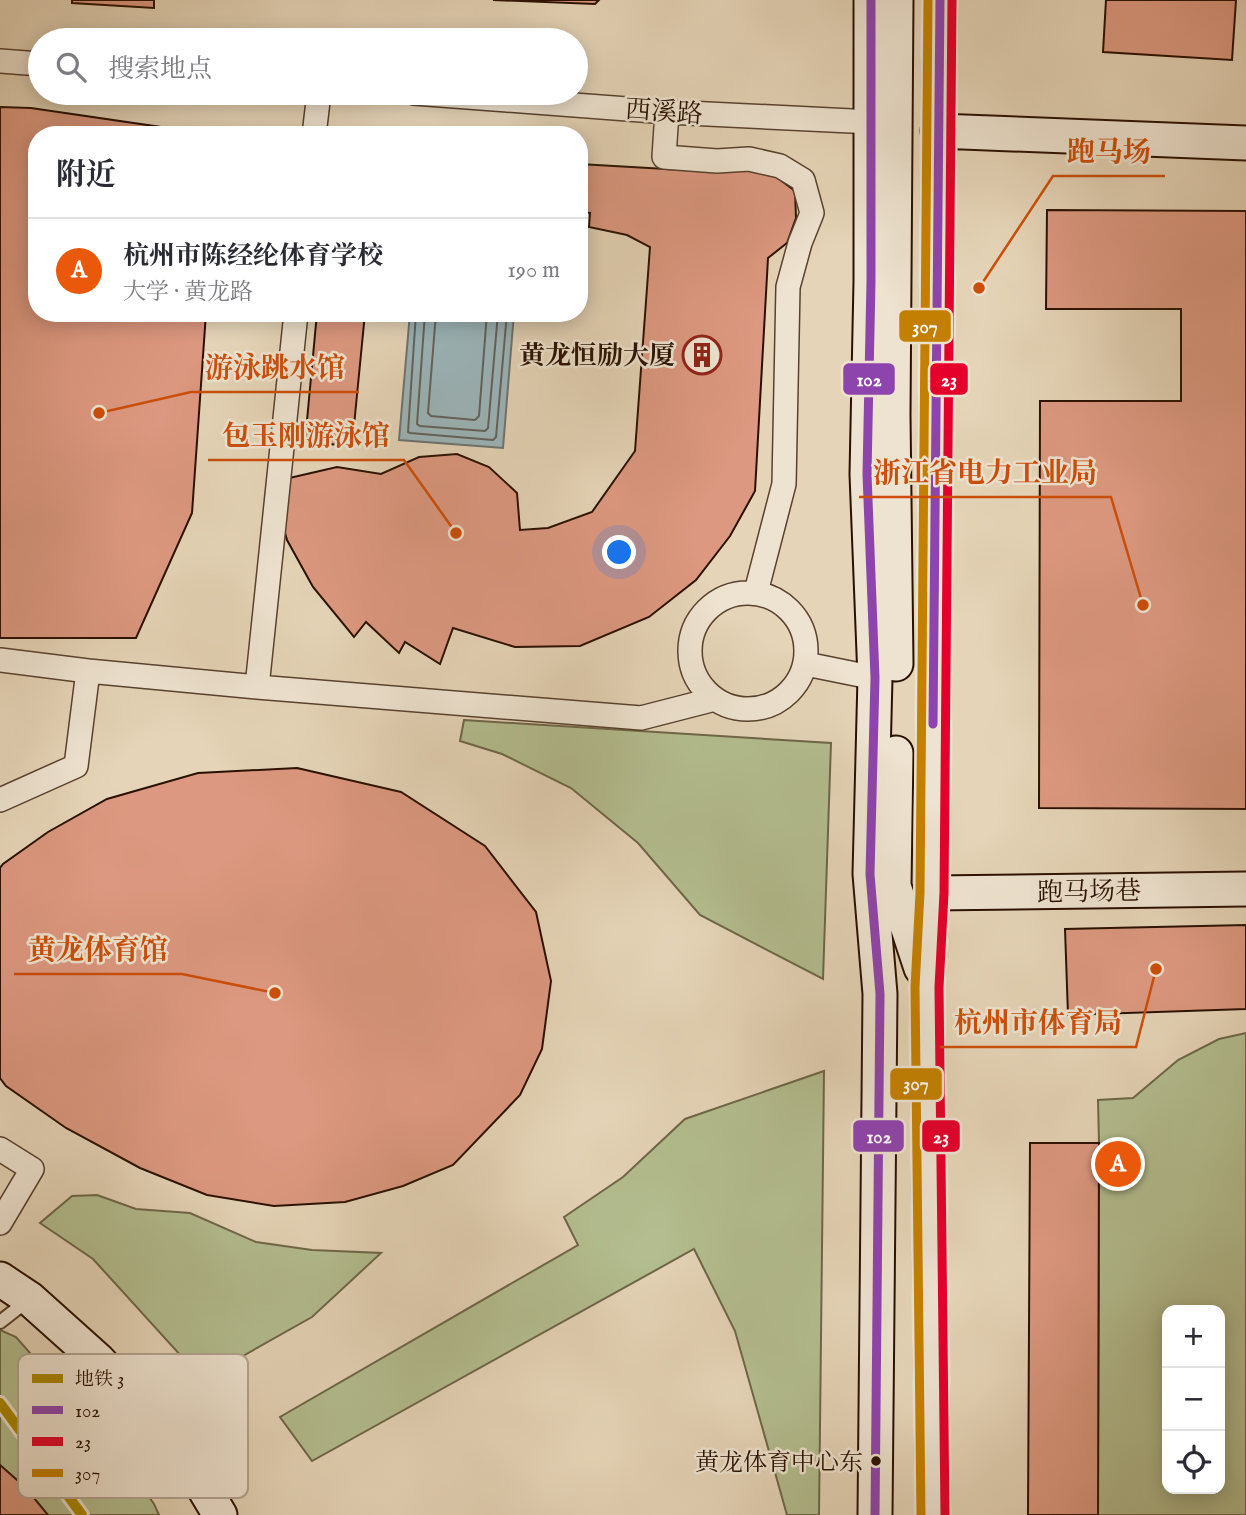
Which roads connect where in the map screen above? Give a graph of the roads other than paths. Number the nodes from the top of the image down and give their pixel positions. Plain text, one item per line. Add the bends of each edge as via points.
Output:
1 (871, 0) edge
2 (896, 0) edge
3 (940, 0) edge
4 (0, 61) edge
5 (28, 63) edge
6 (318, 105) edge
7 (574, 105) edge
8 (667, 112) junction
9 (872, 122) junction
10 (315, 126) edge
11 (938, 131) junction
12 (1246, 143) edge
13 (295, 322) edge
14 (756, 592) junction
15 (0, 660) edge
16 (806, 664) junction
17 (88, 671) junction
18 (875, 678) junction
19 (257, 687) junction
20 (715, 699) junction
21 (0, 800) edge
22 (1246, 889) edge
23 (932, 893) junction
24 (927, 987) junction
25 (0, 1149) edge
26 (0, 1223) edge
27 (0, 1279) edge
28 (30, 1298) junction
29 (0, 1322) edge
30 (91, 1354) edge
31 (210, 1498) edge
32 (220, 1515) edge
33 (876, 1515) edge
34 (933, 1515) edge

1 - 9 main road
2 - 24 main road via 894,886
3 - 11 main road
4 - 5 street
6 - 10 street
7 - 8 street, 西溪路
8 - 9 street, 西溪路
8 - 14 street via 664,157 717,162 748,159 780,166 803,180 812,214 788,287 784,484
9 - 18 main road via 867,474
11 - 12 main road
11 - 23 main road
13 - 19 street
14 - 16 street via 791,610 802,626
14 - 20 street via 736,593 718,601 693,631 692,668
15 - 17 street
16 - 18 street
16 - 20 street via 799,682 769,706 732,707
17 - 19 street
17 - 21 street via 76,766
18 - 33 main road via 870,874 880,994
19 - 20 street via 641,718
22 - 23 main road, 跑马场巷
23 - 24 main road
24 - 34 main road
25 - 26 street via 32,1169
27 - 28 main road
28 - 29 lane
28 - 30 main road
31 - 32 main road

